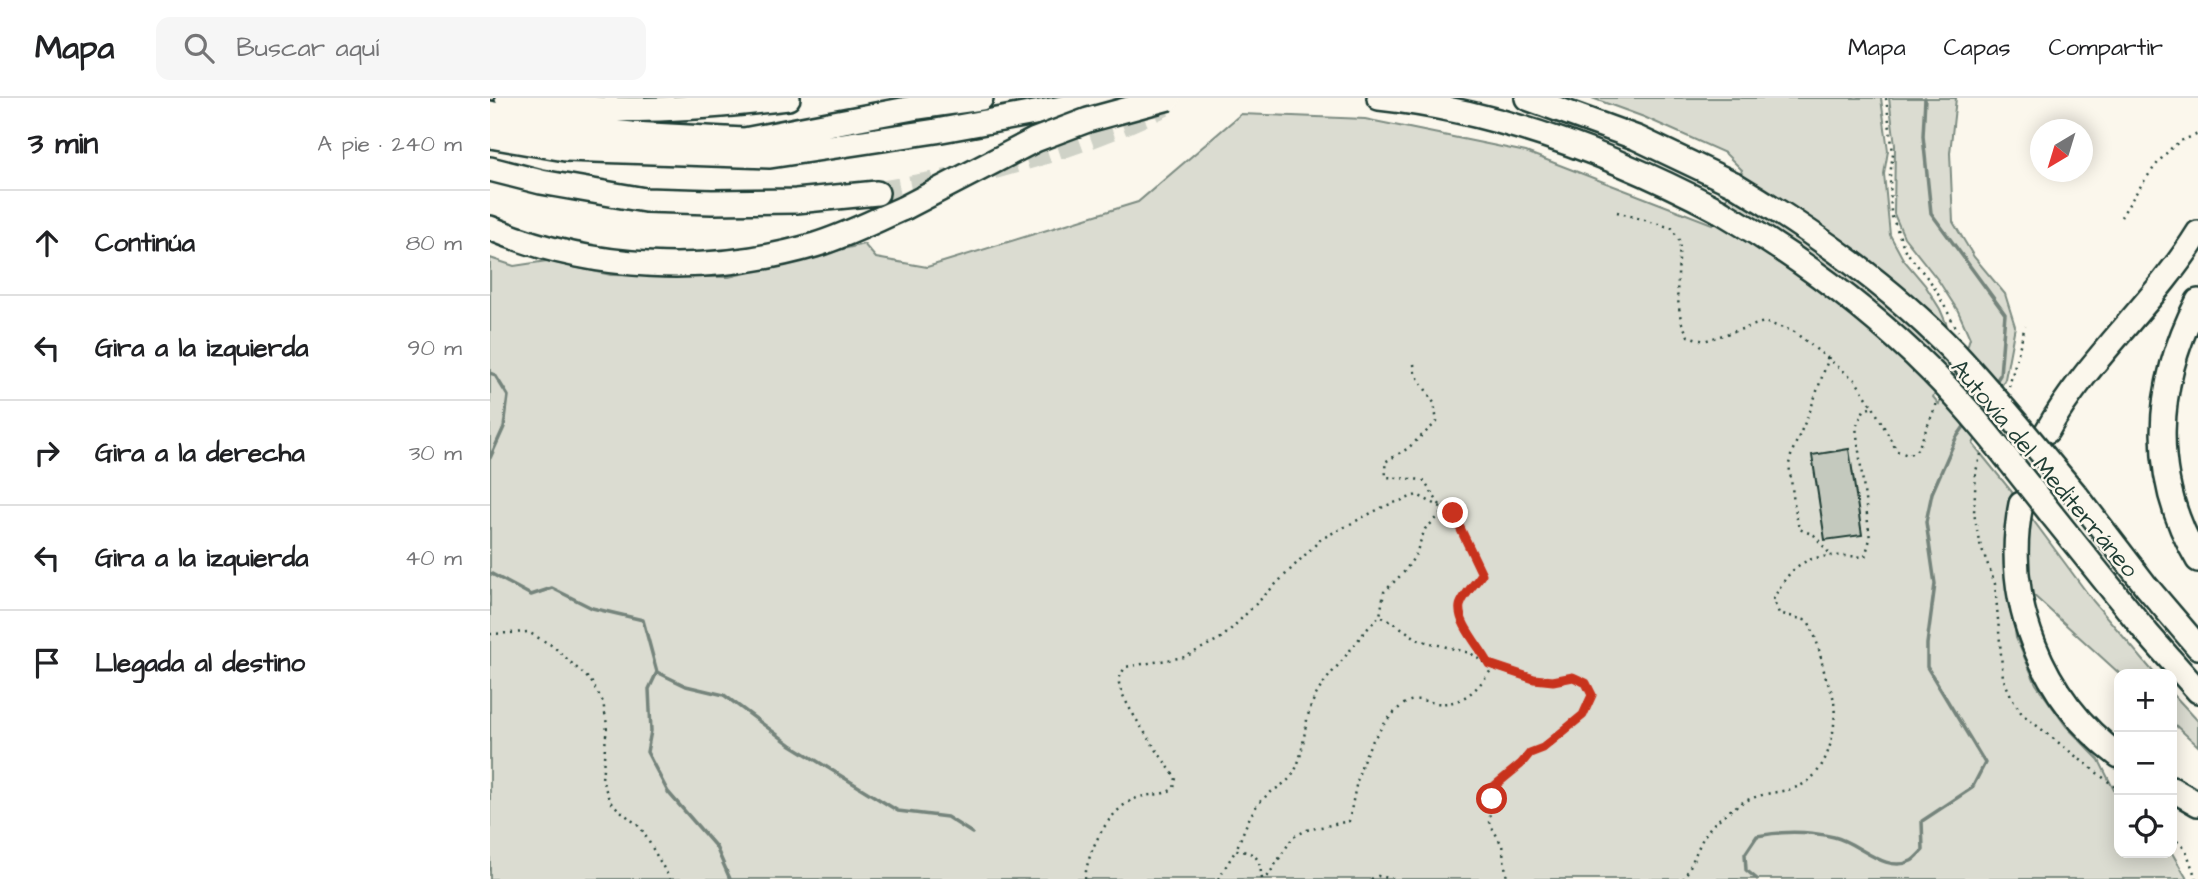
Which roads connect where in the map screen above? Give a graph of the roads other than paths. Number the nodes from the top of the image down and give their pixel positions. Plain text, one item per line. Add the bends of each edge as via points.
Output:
1 (507, 98) edge
2 (788, 98) edge
3 (981, 98) edge
4 (1117, 98) edge
5 (1169, 98) edge
6 (1379, 98) edge
7 (1527, 98) edge
8 (490, 113) edge
9 (490, 136) edge
10 (493, 171) edge
11 (877, 193) tunnel mouth
12 (490, 228) edge
13 (2198, 233) edge
14 (2198, 301) edge
15 (2047, 431) dead end
16 (2021, 504) dead end
17 (2198, 560) edge
18 (2198, 647) edge
19 (2198, 691) edge
20 (2114, 751) edge
21 (2177, 792) edge
22 (2198, 804) edge

1 - 2 highway via 650,111
3 - 8 highway via 744,140 529,124
4 - 9 highway via 770,156 565,149
5 - 12 highway, bridge via 1035,140 852,231 777,254 711,264 627,263 539,246
6 - 19 highway, Autovía del Mediterráneo, bridge via 1494,120 1618,161 1720,211 1798,260 1842,292 1932,372
7 - 18 highway, Autovía del Mediterráneo, bridge via 1637,138 1734,184 1862,269 1954,352 2002,405
10 - 11 highway via 645,200 796,201
13 - 15 highway via 2078,383
14 - 17 highway via 2168,378 2162,423 2173,503
16 - 20 highway via 2016,560 2029,635 2062,697
21 - 22 highway

